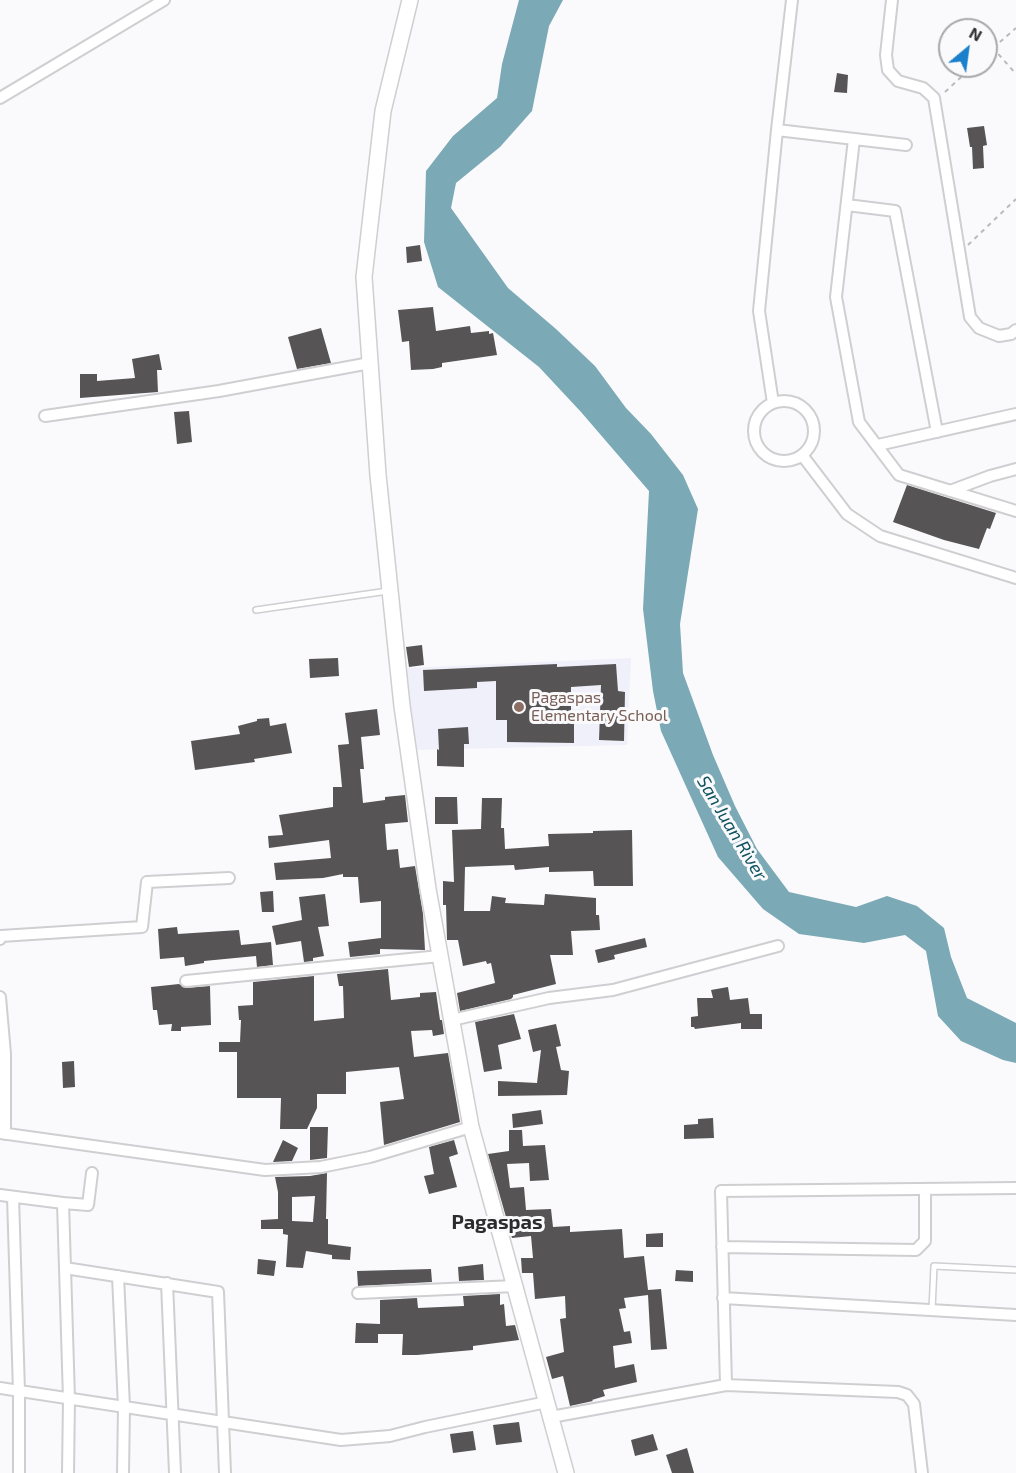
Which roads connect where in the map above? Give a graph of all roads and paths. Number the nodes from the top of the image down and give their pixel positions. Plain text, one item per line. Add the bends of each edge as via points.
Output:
1 (164, 0) edge
2 (410, 0) edge
3 (792, 0) edge
4 (892, 0) edge
5 (1016, 28) edge
6 (998, 44) edge
7 (998, 54) edge
8 (1016, 74) edge
9 (961, 78) edge
10 (0, 98) edge
11 (935, 101) junction
12 (777, 130) junction
13 (854, 139) junction
14 (906, 145) dead end
15 (1016, 199) edge
16 (847, 205) junction
17 (960, 253) junction
18 (1016, 330) edge
19 (370, 363) junction
20 (773, 403) junction
21 (1016, 414) edge
22 (45, 416) dead end
23 (937, 432) junction
24 (878, 446) junction
25 (802, 455) junction
26 (1016, 469) edge
27 (950, 491) junction
28 (1016, 511) edge
29 (1016, 578) edge
30 (390, 590) junction
31 (256, 610) dead end
32 (229, 878) dead end
33 (0, 939) edge
34 (778, 946) dead end
35 (440, 956) junction
36 (186, 981) dead end
37 (0, 997) edge
38 (452, 1020) junction
39 (471, 1127) junction
40 (3, 1133) edge
41 (92, 1173) dead end
42 (1016, 1188) edge
43 (925, 1189) junction
44 (0, 1195) edge
45 (13, 1197) junction
46 (63, 1203) junction
47 (722, 1246) junction
48 (65, 1268) junction
49 (1016, 1270) edge
50 (118, 1276) junction
51 (167, 1283) junction
52 (515, 1286) junction
53 (358, 1293) dead end
54 (723, 1298) junction
55 (932, 1310) junction
56 (1016, 1315) edge
57 (726, 1385) junction
58 (0, 1388) edge
59 (19, 1391) junction
60 (69, 1399) junction
61 (546, 1402) junction
62 (124, 1407) junction
63 (174, 1415) junction
64 (551, 1417) junction
65 (225, 1422) junction
66 (19, 1473) edge
67 (68, 1473) edge
68 (123, 1473) edge
69 (174, 1473) edge
70 (225, 1473) edge
71 (566, 1473) edge
72 (922, 1473) edge

1 - 10 street
2 - 19 main road via 383,111 363,277
3 - 12 street
4 - 11 street via 888,70 898,81 923,88
5 - 6 path
7 - 8 path
9 - 11 path
11 - 17 street
12 - 13 street
12 - 20 street via 759,311
13 - 14 street
13 - 16 street
15 - 17 path
16 - 23 street via 895,211
16 - 24 street via 836,297 859,422
17 - 18 street via 970,317 979,328 999,336
19 - 22 street via 219,391
19 - 30 main road
20 - 25 street via 798,404 808,412 814,436
20 - 25 street via 764,409 754,428 761,449 780,460
21 - 23 street
23 - 24 street
24 - 27 street via 899,475
25 - 29 street via 847,514 880,536
26 - 27 street
27 - 28 street
30 - 31 lane
30 - 35 main road via 402,706
32 - 33 street via 147,882 142,927
34 - 38 street via 613,990 549,998
35 - 36 street
35 - 38 main road
37 - 40 street via 5,1054
38 - 39 main road
39 - 40 street via 321,1167 265,1170
39 - 52 main road
41 - 46 street via 88,1205
42 - 43 street
43 - 47 street via 721,1191
43 - 47 street via 926,1241 916,1250
44 - 45 street
45 - 46 street
45 - 59 street
46 - 48 street
47 - 54 street
48 - 50 street
48 - 60 street
49 - 55 lane via 934,1266
50 - 51 street
50 - 62 street
51 - 63 street
51 - 65 street via 218,1292
52 - 53 street
52 - 61 main road
54 - 55 street
54 - 57 street
55 - 56 street
57 - 64 street
57 - 72 street via 908,1395 914,1404
58 - 59 street
59 - 60 street
59 - 66 street
60 - 62 street
60 - 67 street
61 - 64 main road
61 - 65 street via 390,1436 341,1440
62 - 63 street
62 - 68 street
63 - 65 street
63 - 69 street
64 - 71 main road
65 - 70 street

